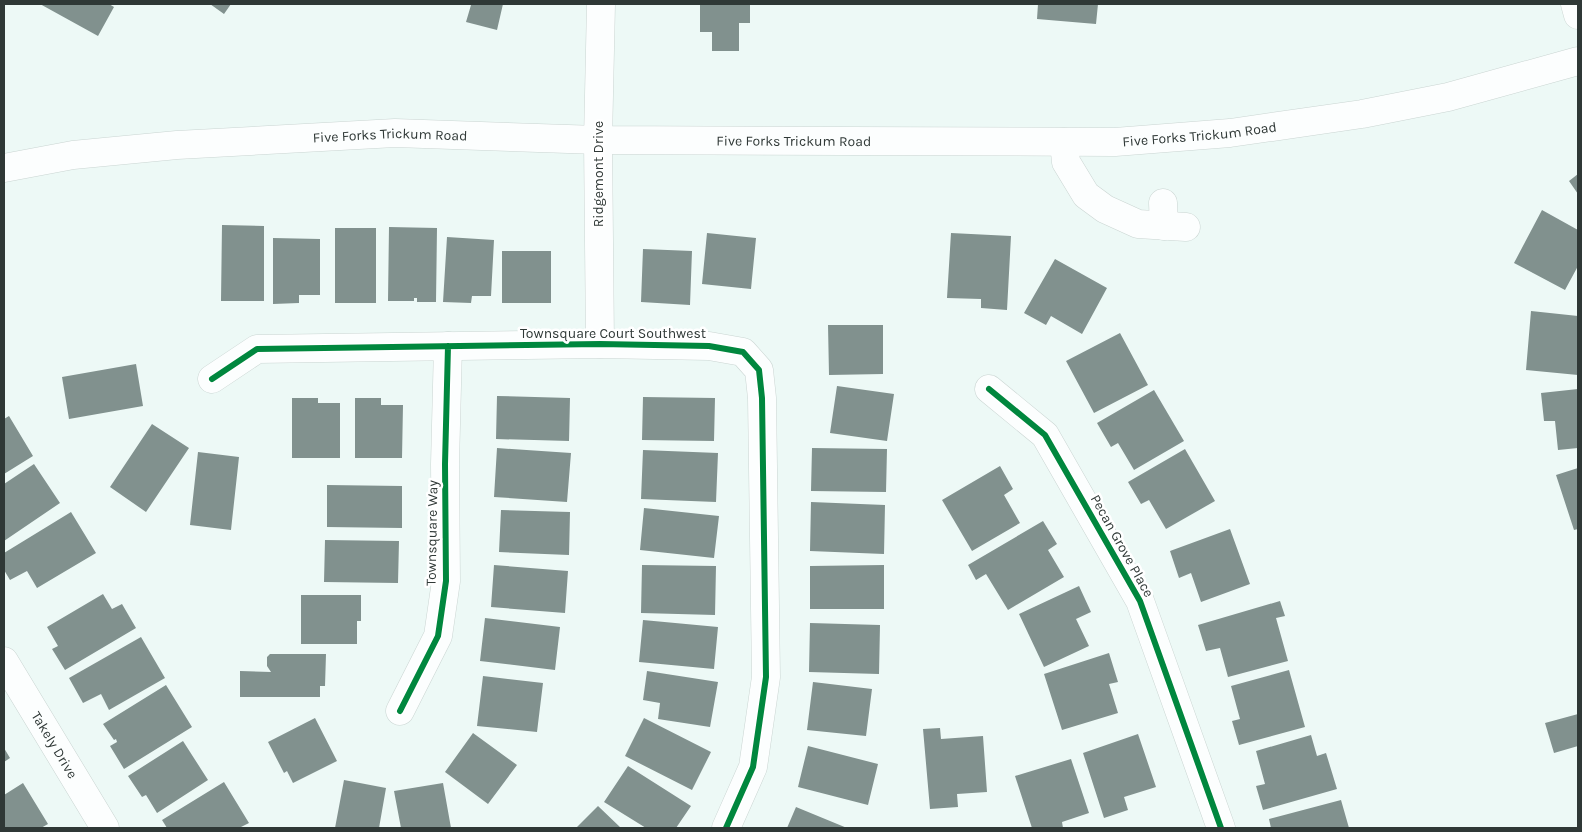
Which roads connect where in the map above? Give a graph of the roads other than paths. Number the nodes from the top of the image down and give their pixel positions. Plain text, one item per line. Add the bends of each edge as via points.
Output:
1 (601, 4) edge
2 (1575, 4) edge
3 (1578, 15) edge
4 (1578, 61) edge
5 (598, 140) junction
6 (1064, 142) junction
7 (4, 168) edge
8 (1171, 219) dead end
9 (600, 344) junction
10 (448, 346) junction
11 (212, 379) dead end
12 (989, 389) dead end
13 (4, 661) edge
14 (400, 711) dead end
15 (1217, 827) edge
16 (105, 828) edge
17 (726, 828) edge

1 - 5 street, Ridgemont Drive
2 - 3 street
4 - 6 street, Five Forks Trickum Road via 1448,97 1362,114 1230,133 1115,142
5 - 6 street, Five Forks Trickum Road
5 - 7 street, Five Forks Trickum Road via 395,133 73,154
5 - 9 street, Ridgemont Drive
6 - 8 street via 1066,162 1086,195 1105,209 1138,224
9 - 10 street, Townsquare Court Southwest
9 - 17 street, Townsquare Court Southwest via 709,346 743,352 759,370 766,676 753,767
10 - 11 street, Townsquare Court Southwest via 257,349
10 - 14 street, Townsquare Way via 446,581 438,636
12 - 15 street, Pecan Grove Place via 1045,435 1140,601
13 - 16 street, Takely Drive

